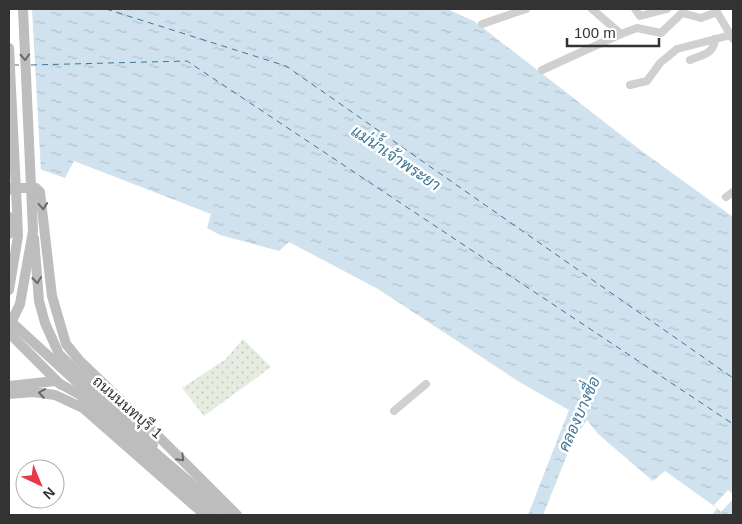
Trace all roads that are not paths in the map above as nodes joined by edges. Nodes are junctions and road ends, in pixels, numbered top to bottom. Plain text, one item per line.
1 (22, 9) edge
2 (526, 9) edge
3 (592, 9) edge
4 (635, 9) edge
5 (667, 9) edge
6 (716, 10) edge
7 (733, 21) edge
8 (482, 24) dead end
9 (724, 24) junction
10 (621, 34) junction
11 (732, 37) edge
12 (715, 39) junction
13 (9, 48) edge
14 (690, 60) dead end
15 (542, 70) dead end
16 (630, 85) dead end
17 (9, 190) edge
18 (733, 192) edge
19 (726, 197) dead end
20 (13, 214) edge
21 (33, 231) junction
22 (9, 234) edge
23 (9, 290) edge
24 (9, 320) edge
25 (9, 328) edge
26 (10, 335) edge
27 (426, 384) dead end
28 (9, 386) edge
29 (9, 394) edge
30 (83, 408) junction
31 (394, 411) dead end
32 (166, 461) junction
33 (205, 515) edge
34 (214, 515) edge
35 (228, 515) edge
36 (236, 515) edge

1 -> 21 main road, bridge
2 - 8 street
3 - 10 street
4 - 5 street
6 - 9 street
6 - 10 street
7 - 9 street
9 - 11 street
10 - 15 street
11 - 12 street
12 - 14 street
12 - 16 street
13 - 20 main road, bridge
17 -> 36 main road
18 - 19 street
20 - 22 main road
20 - 23 main road
21 - 25 main road, bridge
21 -> 32 main road, bridge
24 - 32 main road, ถนนนนทบุรี 1
26 - 30 main road
27 - 31 street
28 - 34 main road, bridge
30 -> 29 main road, ถนนนนทบุรี 1
30 - 33 main road, ถนนนนทบุรี 1
32 - 35 main road, ถนนนนทบุรี 1

